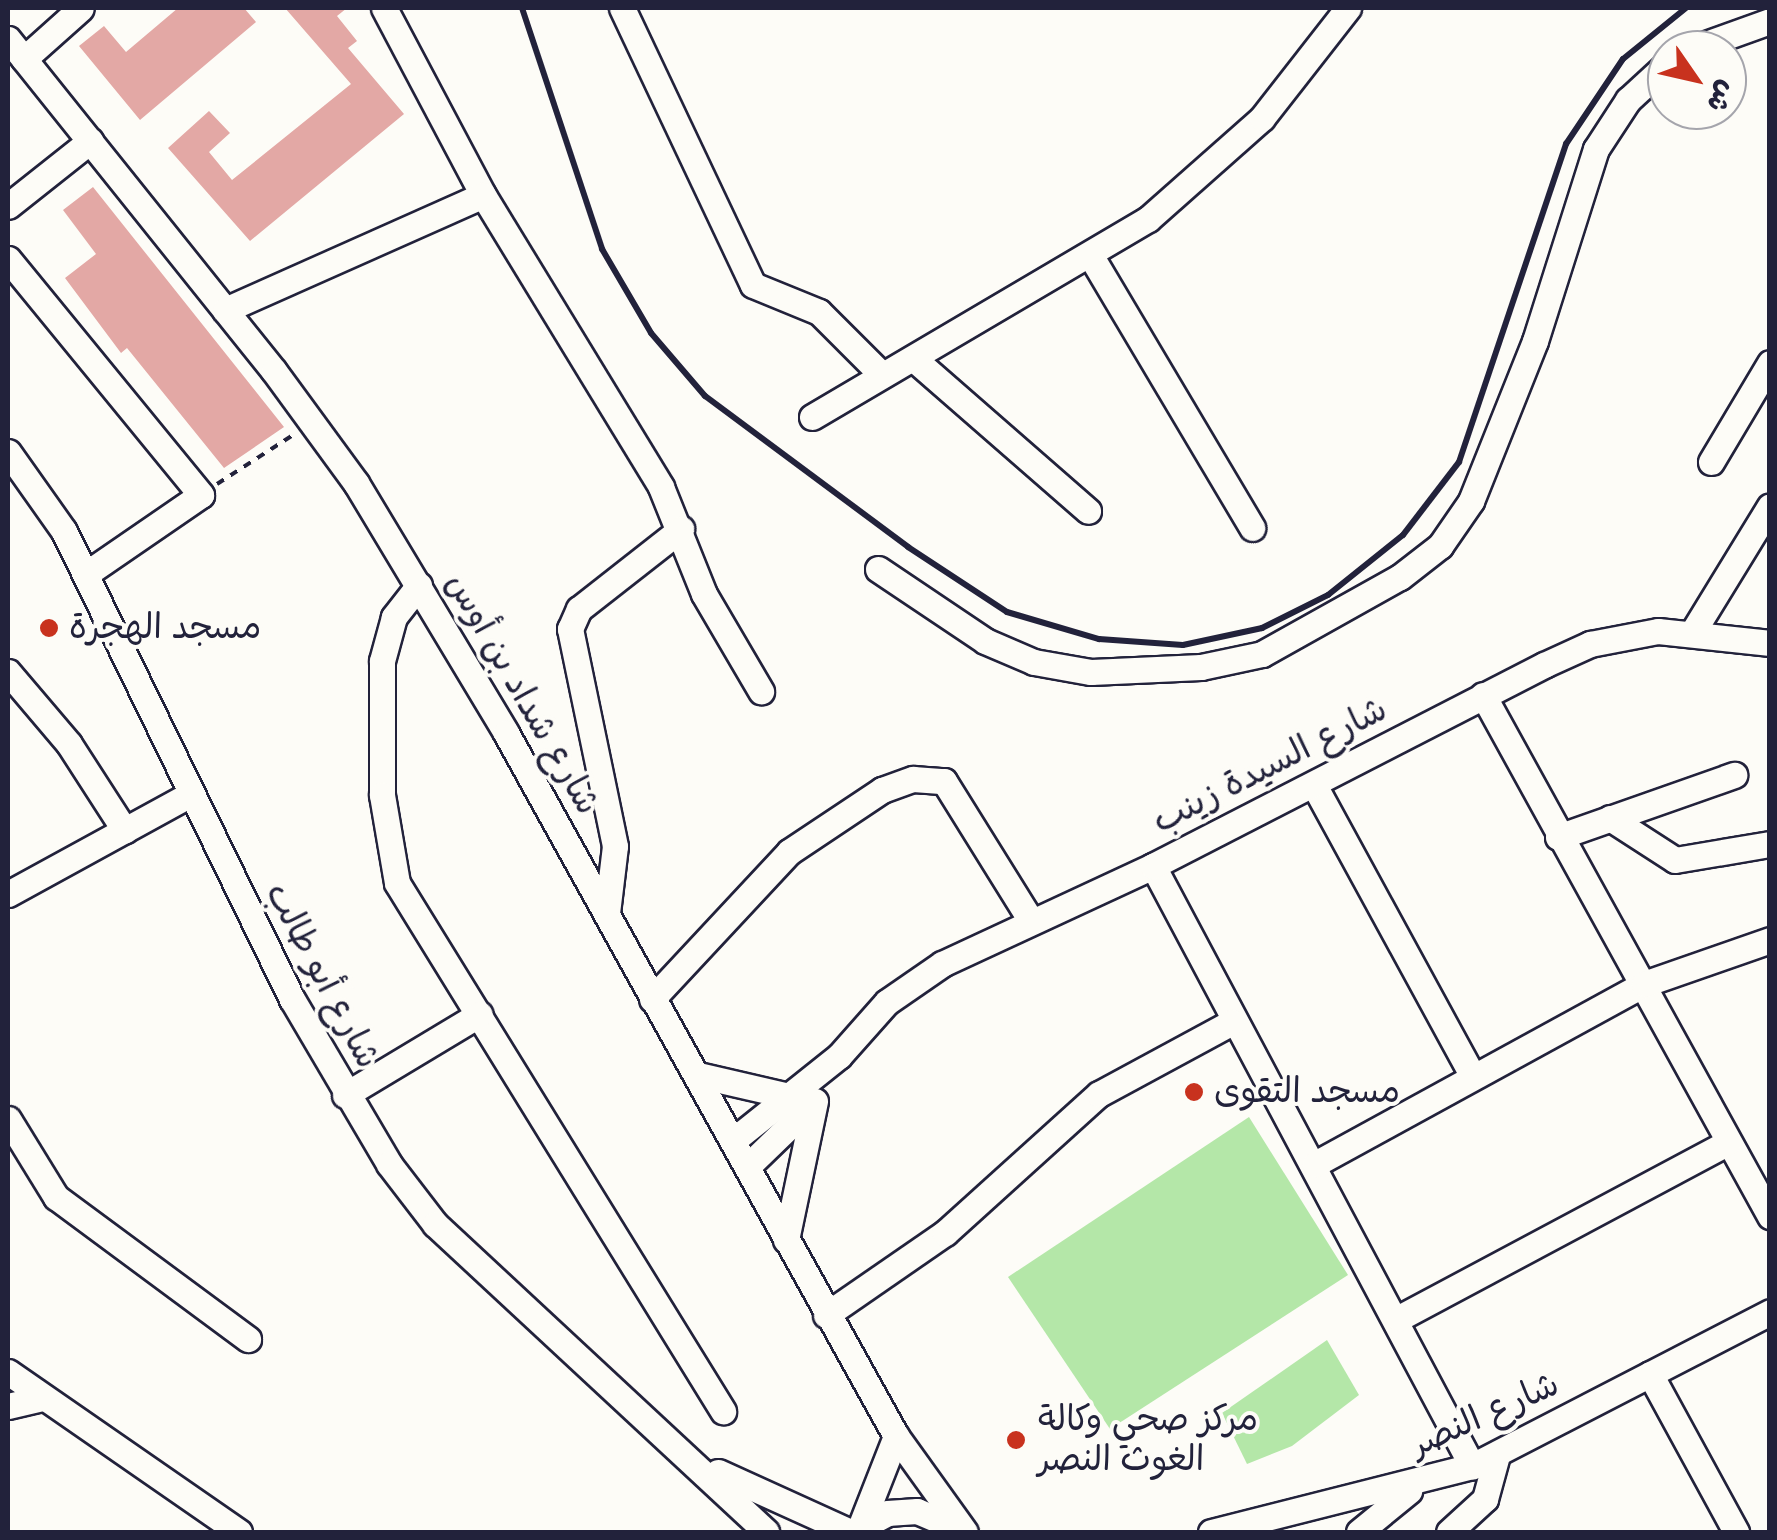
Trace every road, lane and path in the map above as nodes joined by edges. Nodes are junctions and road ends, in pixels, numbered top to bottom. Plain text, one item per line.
1 (82, 8) edge
2 (384, 8) edge
3 (622, 8) edge
4 (1348, 8) edge
5 (1770, 21) edge
6 (1745, 30) edge
7 (16, 49) edge
8 (1647, 82) edge
9 (90, 141) junction
10 (483, 195) junction
11 (8, 206) edge
12 (1092, 258) junction
13 (8, 259) edge
14 (225, 310) junction
15 (914, 359) junction
16 (1770, 364) edge
17 (882, 376) junction
18 (812, 417) dead end
19 (313, 422) junction
20 (8, 452) edge
21 (1711, 462) dead end
22 (201, 495) junction
23 (1770, 506) edge
24 (1088, 511) dead end
25 (1252, 528) dead end
26 (680, 529) junction
27 (878, 570) dead end
28 (86, 574) junction
29 (419, 585) junction
30 (1694, 630) junction
31 (1770, 643) edge
32 (8, 672) edge
33 (761, 691) dead end
34 (1484, 694) junction
35 (1734, 775) dead end
36 (1314, 785) junction
37 (190, 794) junction
38 (1610, 818) junction
39 (125, 831) junction
40 (1558, 836) junction
41 (1770, 844) edge
42 (1153, 866) junction
43 (8, 894) edge
44 (607, 913) junction
45 (1031, 921) junction
46 (1770, 940) edge
47 (1644, 984) junction
48 (652, 999) junction
49 (480, 1014) junction
50 (1232, 1022) junction
51 (838, 1056) junction
52 (698, 1075) junction
53 (1472, 1075) junction
54 (345, 1095) junction
55 (789, 1096) junction
56 (815, 1101) junction
57 (8, 1119) edge
58 (735, 1138) junction
59 (1728, 1142) junction
60 (750, 1164) junction
61 (1315, 1164) junction
62 (1770, 1216) edge
63 (786, 1240) junction
64 (1770, 1312) edge
65 (826, 1315) junction
66 (1399, 1318) junction
67 (248, 1338) dead end
68 (8, 1372) edge
69 (1650, 1374) junction
70 (42, 1398) junction
71 (8, 1406) edge
72 (723, 1411) dead end
73 (896, 1436) junction
74 (684, 1452) junction
75 (1496, 1455) junction
76 (1472, 1466) junction
77 (1420, 1483) junction
78 (854, 1530) edge
79 (239, 1532) edge
80 (766, 1532) edge
81 (964, 1532) edge
82 (1211, 1532) edge
83 (1359, 1532) edge
84 (1449, 1532) edge
85 (1736, 1532) edge

1 - 7 street
2 - 10 street
3 - 17 street
4 - 12 street
5 - 6 street
7 - 9 street, شارع شداد بن أوس
8 - 27 street
9 - 11 street
9 - 14 street, شارع شداد بن أوس
10 - 14 street
10 - 26 street
12 - 15 street
12 - 25 street
13 - 22 street
14 - 19 street, شارع شداد بن أوس
15 - 17 street
15 - 24 street
16 - 21 street
17 - 18 street
19 - 22 path
19 - 29 street, شارع شداد بن أوس
20 - 28 street, شارع أبو طالب
22 - 28 street
23 - 30 street
26 - 33 street
26 - 44 street
28 - 37 street, شارع أبو طالب
29 - 44 street, شارع شداد بن أوس
29 - 49 street
30 - 31 street, شارع السيدة زينب
30 - 34 street, شارع السيدة زينب
32 - 39 street
34 - 36 street, شارع السيدة زينب
34 - 40 street
35 - 38 street
36 - 42 street, شارع السيدة زينب
36 - 53 street
37 - 39 street
37 - 54 street, شارع أبو طالب
38 - 40 street
38 - 41 street
39 - 43 street
40 - 47 street
42 - 45 street, شارع السيدة زينب
42 - 50 street
44 - 48 street, شارع شداد بن أوس
45 - 48 street
45 - 51 street, شارع السيدة زينب
46 - 47 street
47 - 53 street
47 - 59 street
48 - 52 street, شارع شداد بن أوس
49 - 54 street
49 - 72 street
50 - 61 street
50 - 65 street
51 - 55 street, شارع السيدة زينب
51 - 56 street, شارع السيدة زينب
52 - 55 street
52 - 58 street, شارع شداد بن أوس
53 - 61 street
54 - 74 street, شارع أبو طالب
55 - 58 street, شارع السيدة زينب
56 - 60 street, شارع السيدة زينب
56 - 63 street
57 - 67 street
58 - 60 street, شارع شداد بن أوس
59 - 62 street
59 - 66 street
60 - 63 street, شارع شداد بن أوس
61 - 66 street
63 - 65 street, شارع شداد بن أوس
64 - 69 street, شارع النصر
65 - 73 street, شارع شداد بن أوس
66 - 76 street
68 - 70 street
69 - 75 street, شارع النصر
69 - 85 street
70 - 71 street
70 - 79 street
73 - 78 street
73 - 81 street, شارع شداد بن أوس
74 - 78 street, شارع أبو طالب
74 - 80 street, شارع أبو طالب
75 - 76 street, شارع النصر
75 - 84 street
76 - 77 street, شارع النصر
77 - 82 street, شارع النصر
77 - 83 street
78 - 81 street

